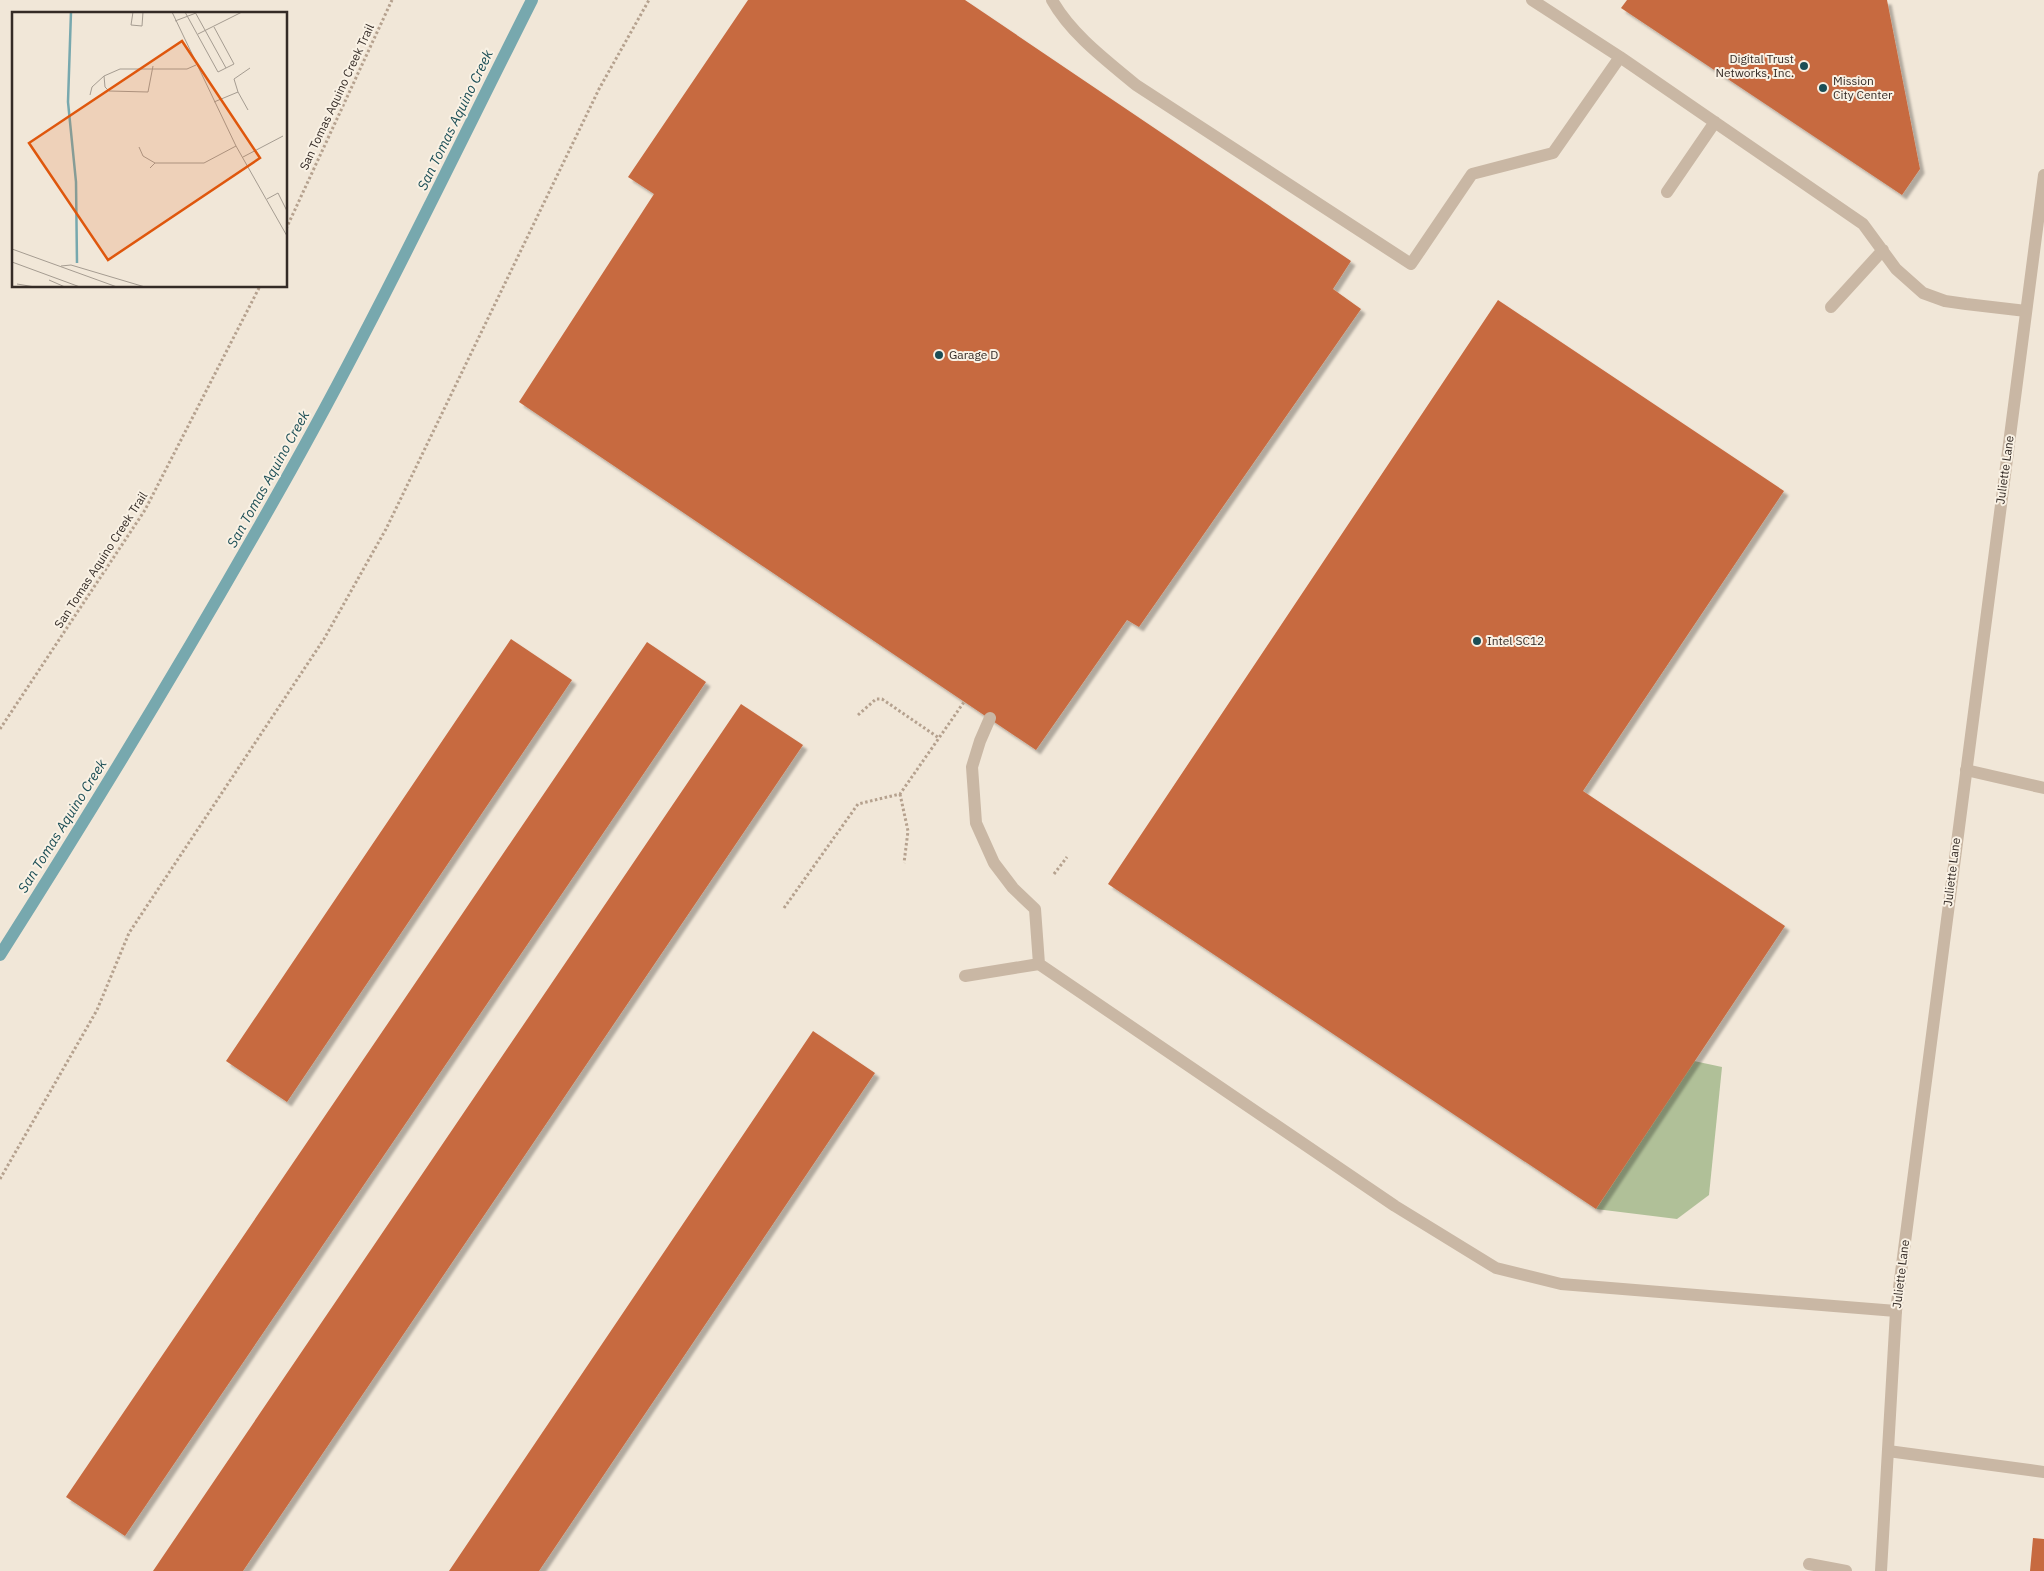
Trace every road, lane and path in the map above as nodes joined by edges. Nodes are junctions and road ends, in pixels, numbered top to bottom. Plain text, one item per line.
1 (392, 0) edge
2 (649, 0) edge
3 (1052, 0) edge
4 (1532, 0) edge
5 (1620, 57) junction
6 (1715, 122) junction
7 (2044, 175) edge
8 (1667, 192) dead end
9 (288, 225) edge
10 (1883, 250) junction
11 (259, 288) edge
12 (1831, 307) dead end
13 (2026, 311) junction
14 (964, 702) dead end
15 (858, 714) dead end
16 (990, 718) dead end
17 (0, 729) edge
18 (939, 738) junction
19 (1966, 770) junction
20 (2044, 788) edge
21 (900, 794) junction
22 (1067, 857) dead end
23 (904, 863) dead end
24 (1054, 874) dead end
25 (784, 908) dead end
26 (1039, 964) junction
27 (965, 976) dead end
28 (0, 1180) edge
29 (1896, 1311) junction
30 (1888, 1451) junction
31 (2044, 1472) edge
32 (1809, 1564) dead end
33 (1846, 1571) edge
34 (1880, 1571) edge

1 - 9 path, San Tomas Aquino Creek Trail
2 - 28 path
3 - 5 street
4 - 5 street
5 - 6 street
6 - 8 street
6 - 10 street
7 - 13 street, Juliette Lane
10 - 12 street
10 - 13 street
11 - 17 path, San Tomas Aquino Creek Trail
13 - 19 street, Juliette Lane
14 - 18 path
15 - 18 path
16 - 26 street
18 - 21 path
19 - 20 street
19 - 29 street, Juliette Lane
21 - 23 path
21 - 25 path
22 - 24 path
26 - 27 street
26 - 29 street
29 - 30 street, Juliette Lane
30 - 31 street
30 - 34 street, Juliette Lane
32 - 33 street

